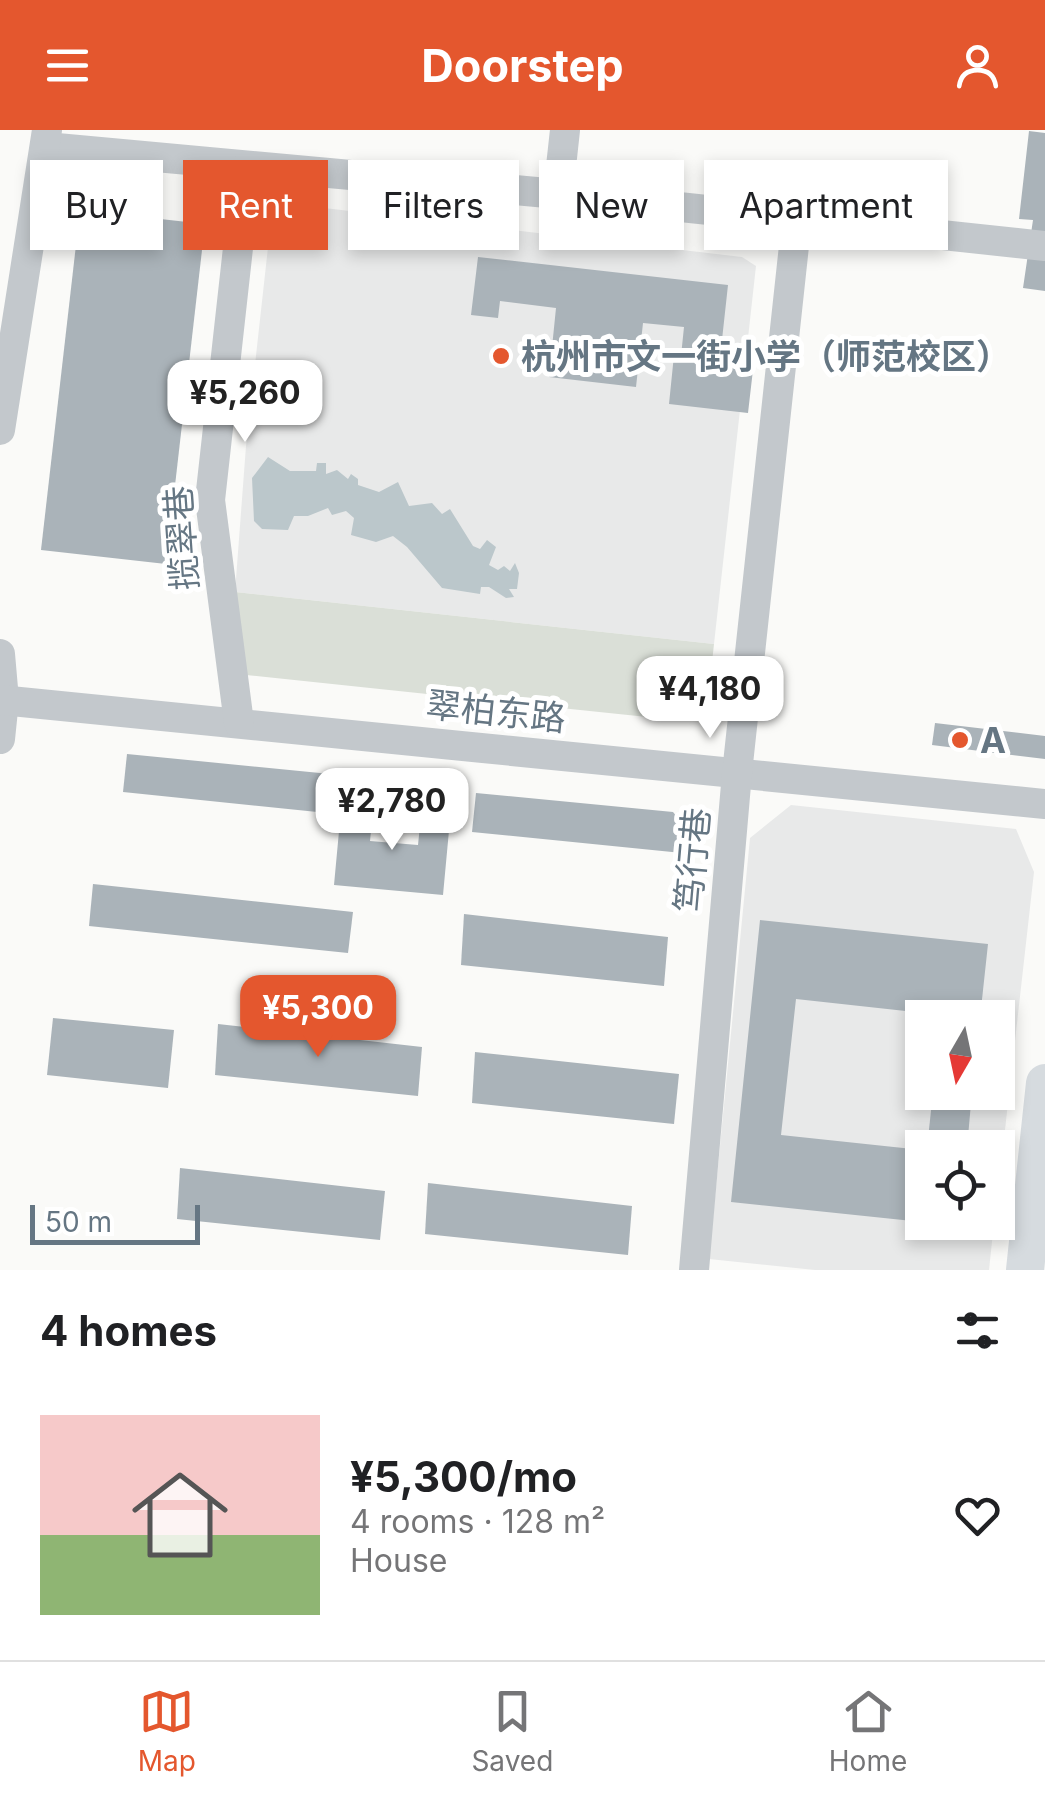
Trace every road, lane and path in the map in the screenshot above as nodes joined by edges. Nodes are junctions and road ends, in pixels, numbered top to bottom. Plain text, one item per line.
1 (565, 130) edge
2 (46, 139) edge
3 (197, 160) edge
4 (562, 160) edge
5 (328, 174) edge
6 (539, 192) edge
7 (948, 235) edge
8 (1045, 246) edge
9 (238, 250) edge
10 (793, 250) edge
11 (9, 308) edge
12 (0, 430) edge
13 (0, 654) edge
14 (2, 700) edge
15 (239, 724) junction
16 (0, 738) edge
17 (736, 773) junction
18 (1045, 804) edge
19 (1045, 1083) edge
20 (694, 1270) edge
21 (1025, 1270) edge

1 - 4 street
2 - 3 street
2 - 11 street
5 - 6 street
7 - 8 street
9 - 15 street, 揽翠巷
10 - 17 street, 笃行巷
11 - 12 street
13 - 14 street
14 - 15 street, 翠柏东路
14 - 16 street
15 - 17 street, 翠柏东路
17 - 18 street, 翠柏东路
17 - 20 street, 笃行巷
19 - 21 main road

